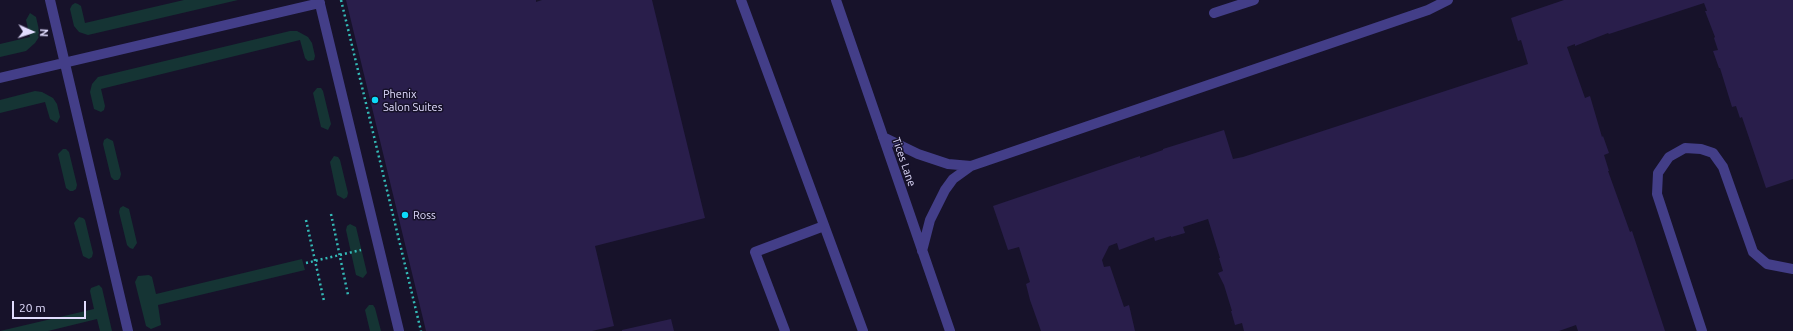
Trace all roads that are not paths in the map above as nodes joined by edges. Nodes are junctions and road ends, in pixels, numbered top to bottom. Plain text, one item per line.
1 (50, 0) edge
2 (741, 0) edge
3 (836, 0) edge
4 (1254, 0) edge
5 (1448, 0) edge
6 (319, 2) edge
7 (1214, 13) dead end
8 (65, 64) junction
9 (0, 78) edge
10 (883, 138) junction
11 (971, 166) junction
12 (824, 226) junction
13 (922, 251) junction
14 (1793, 269) edge
15 (128, 331) edge
16 (399, 331) edge
17 (785, 331) edge
18 (863, 331) edge
19 (950, 331) edge
20 (1702, 331) edge

1 - 8 street
2 - 12 street
3 - 10 street, Tices Lane
4 - 7 street
5 - 11 street
6 - 8 street
6 - 16 street
8 - 9 street
8 - 15 street
10 - 11 street
10 - 13 street, Tices Lane
11 - 13 street
12 - 17 street
12 - 18 street
13 - 19 street, Tices Lane
14 - 20 street

